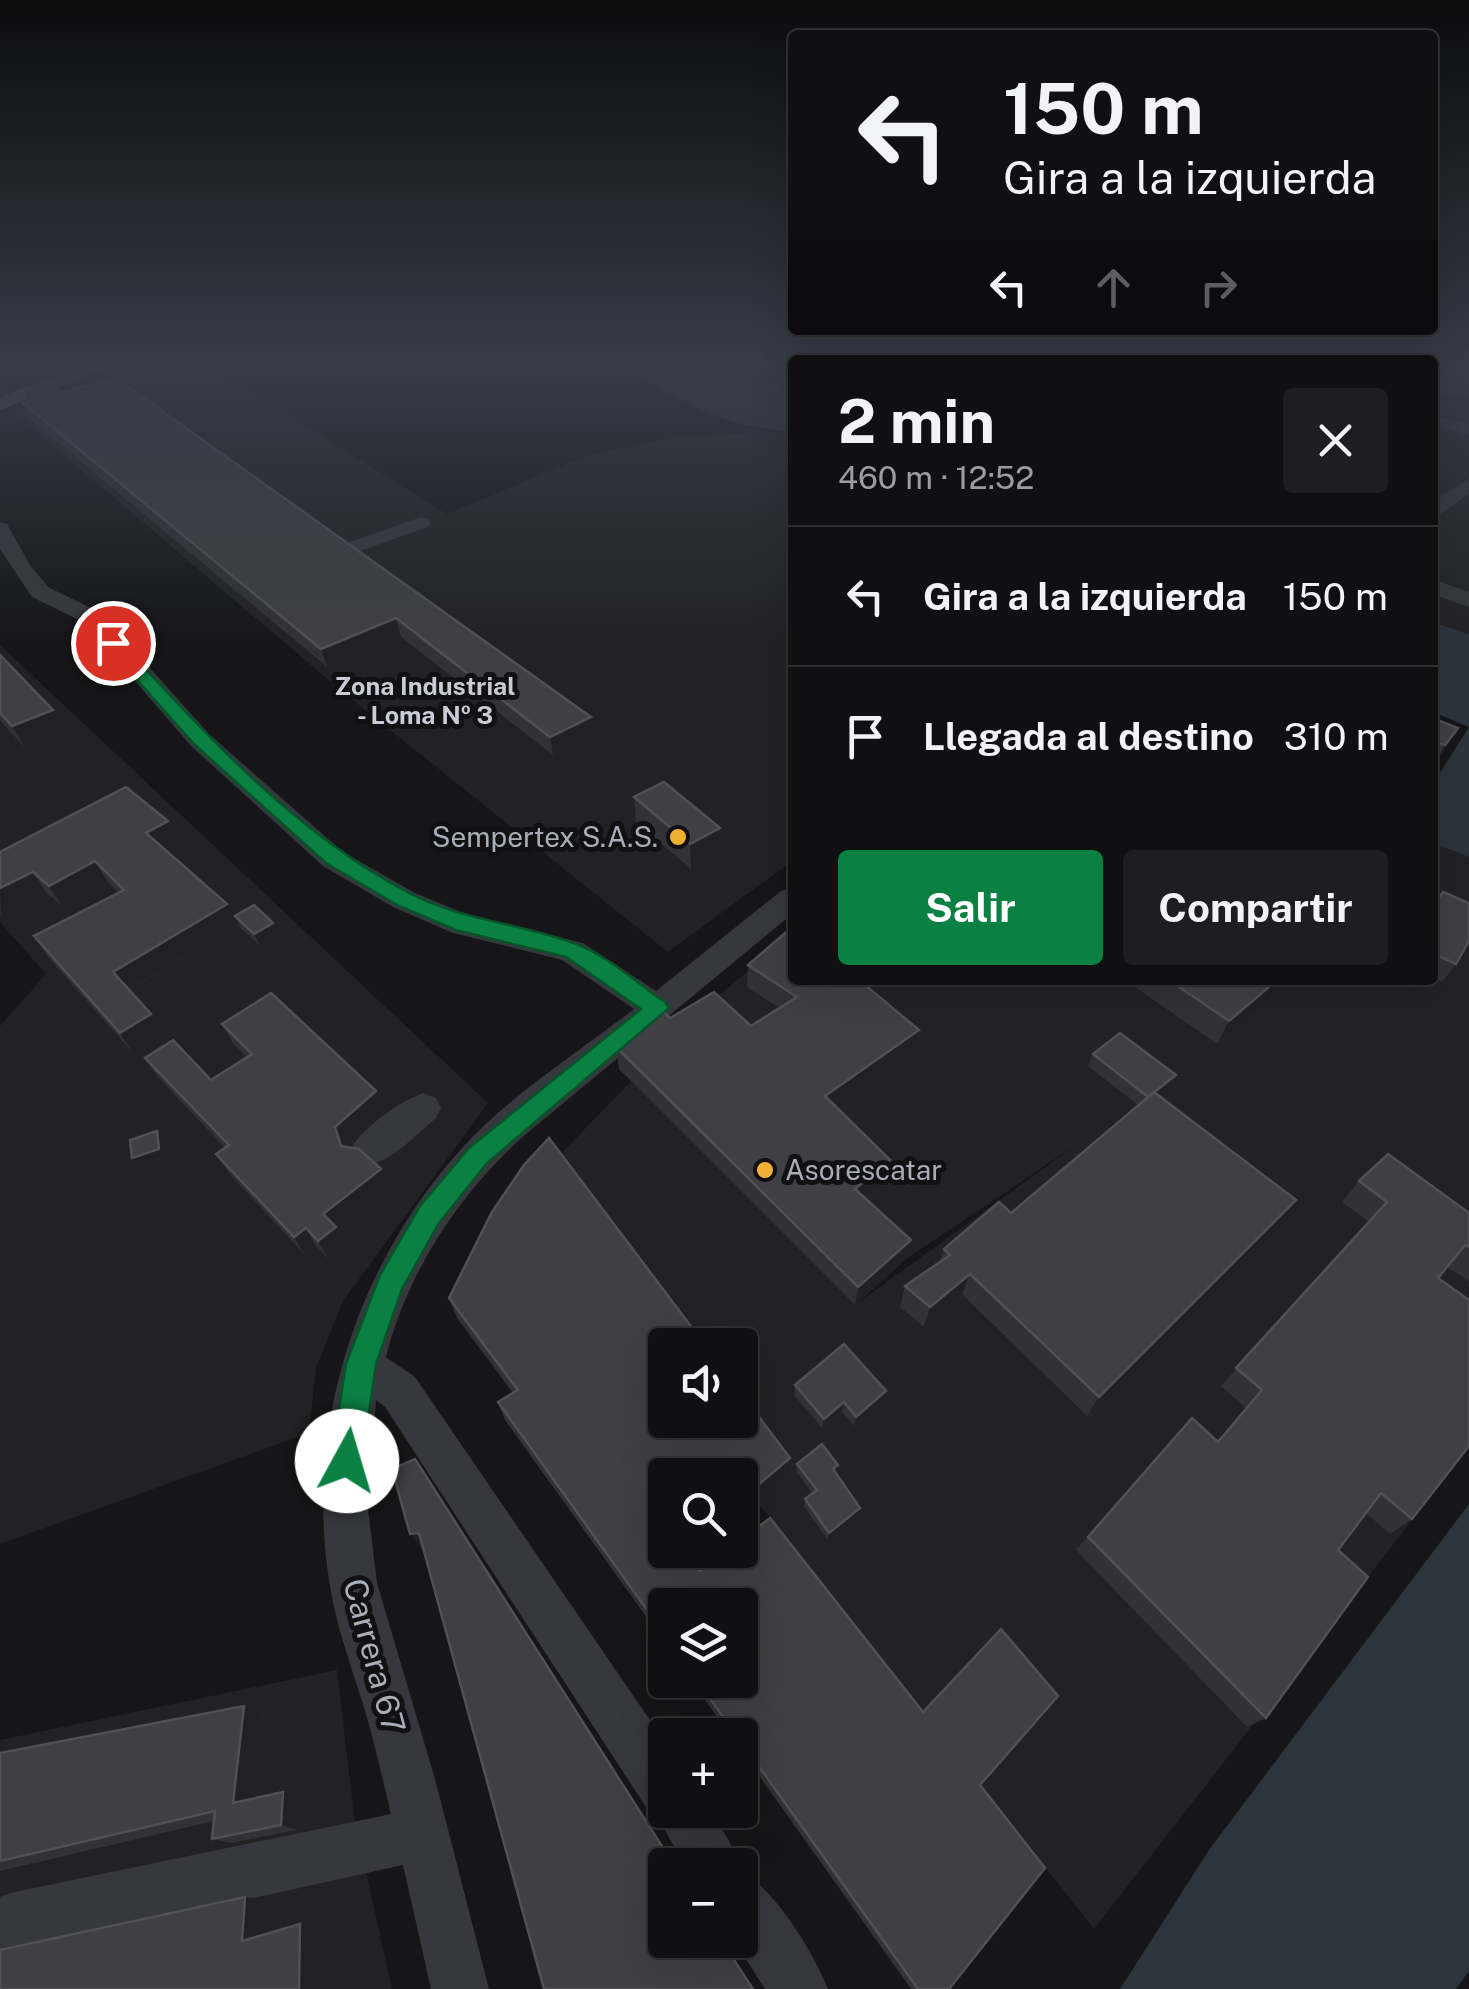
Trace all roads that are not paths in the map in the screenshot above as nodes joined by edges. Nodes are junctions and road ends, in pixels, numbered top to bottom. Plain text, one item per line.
1 (1469, 484) edge
2 (402, 510) dead end
3 (1440, 511) edge
4 (421, 523) dead end
5 (0, 528) edge
6 (1438, 588) edge
7 (1469, 600) edge
8 (788, 901) edge
9 (657, 1008) junction
10 (422, 1108) dead end
11 (367, 1152) edge
12 (361, 1364) junction
13 (648, 1763) edge
14 (421, 1833) junction
15 (0, 1926) edge
16 (758, 1927) edge
17 (460, 1989) edge
18 (799, 1989) edge

1 - 3 street
2 - 4 street
5 - 9 street
6 - 7 street
8 - 9 street, Carrera 67
9 - 12 street, Carrera 67
10 - 11 street
12 - 13 street
12 - 14 street, Carrera 67
14 - 15 street
14 - 17 street, Carrera 67
16 - 18 street

